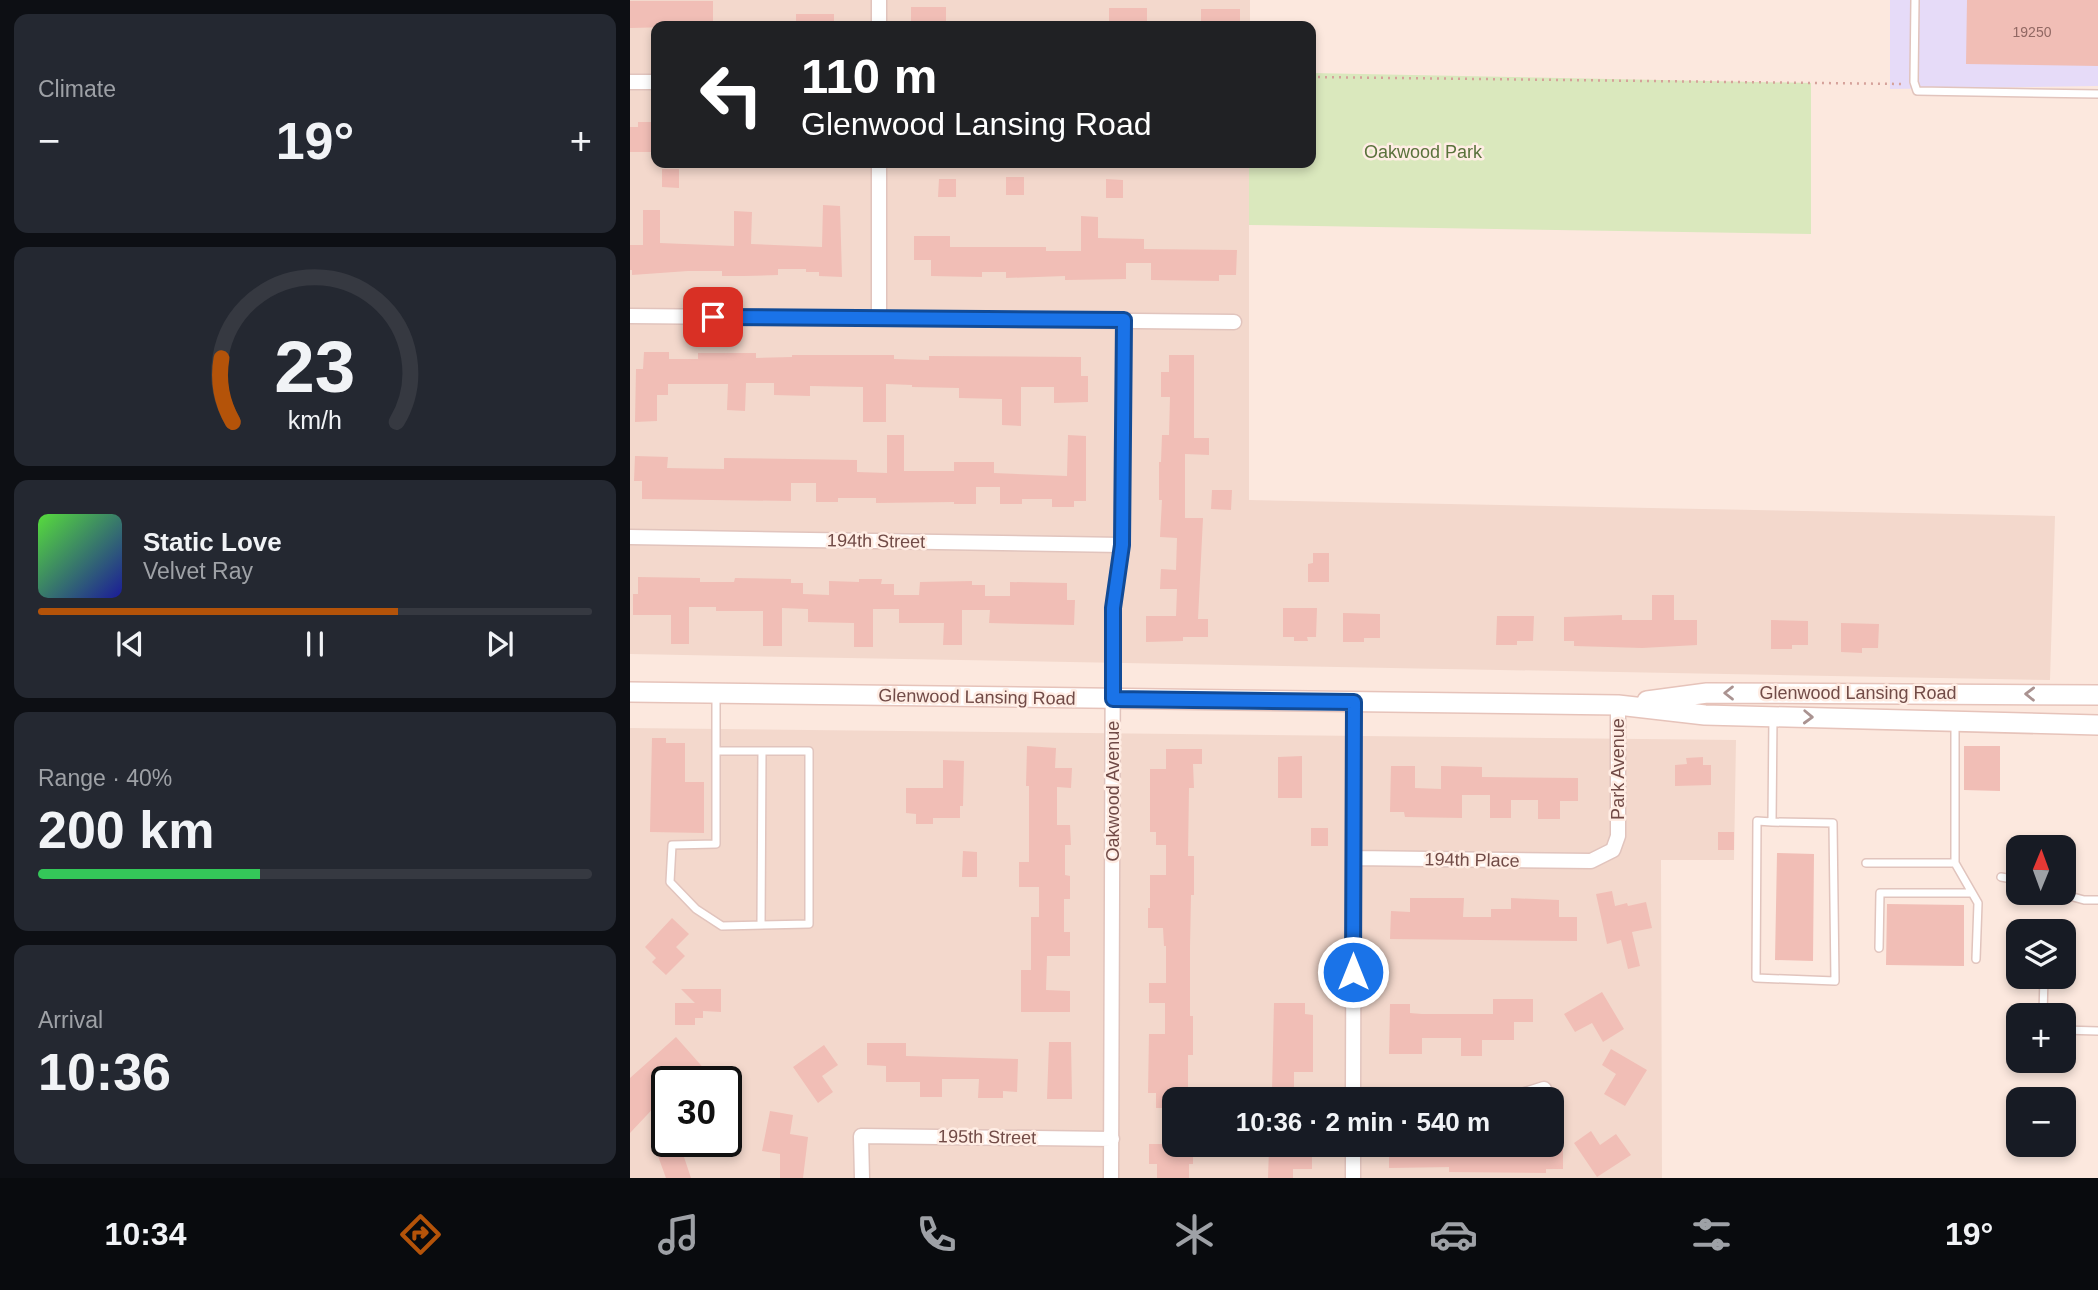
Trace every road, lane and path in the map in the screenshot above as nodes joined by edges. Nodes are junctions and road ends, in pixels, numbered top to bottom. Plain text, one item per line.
1 (879, 0) edge
2 (1915, 0) edge
3 (879, 21) edge
4 (1316, 77) edge
5 (630, 82) edge
6 (651, 82) edge
7 (1906, 84) dead end
8 (2098, 94) edge
9 (879, 168) edge
10 (630, 316) edge
11 (879, 318) junction
12 (1124, 320) junction
13 (1234, 322) dead end
14 (630, 537) edge
15 (1122, 545) junction
16 (630, 692) edge
17 (716, 693) junction
18 (2098, 695) edge
19 (1113, 699) junction
20 (1354, 702) junction
21 (1618, 705) junction
22 (1773, 716) junction
23 (1955, 723) junction
24 (2098, 725) edge
25 (716, 751) junction
26 (762, 751) junction
27 (1772, 822) junction
28 (1354, 858) junction
29 (1591, 861) joint
30 (1866, 863) dead end
31 (1955, 863) junction
32 (2001, 877) dead end
33 (2006, 878) edge
34 (1972, 893) junction
35 (2076, 898) edge
36 (2098, 900) edge
37 (761, 925) junction
38 (1879, 948) dead end
39 (1976, 958) dead end
40 (2076, 1030) edge
41 (2098, 1031) edge
42 (1353, 1087) edge
43 (1112, 1139) junction
44 (1353, 1157) edge
45 (862, 1178) edge
46 (1111, 1178) edge
47 (1353, 1178) edge

1 - 3 street
2 - 8 lane
4 - 7 path
5 - 6 street
9 - 11 street
10 - 11 street
11 - 12 street
12 - 13 street
12 - 15 street, Oakwood Avenue
14 - 15 street, 194th Street
15 - 19 street, Oakwood Avenue
16 - 17 main road, Glenwood Lansing Road
17 - 19 main road, Glenwood Lansing Road
17 - 25 lane
18 -> 21 main road, Glenwood Lansing Road
19 - 20 main road, Glenwood Lansing Road
19 - 43 street, Oakwood Avenue
20 - 21 main road, Glenwood Lansing Road
20 - 28 street
21 - 22 main road, Glenwood Lansing Road
21 - 29 street, Park Avenue
22 -> 23 main road, Glenwood Lansing Road
22 - 27 lane
23 - 24 main road, Glenwood Lansing Road
23 - 31 lane
25 - 26 lane
25 - 37 lane
26 - 37 lane
26 - 37 lane
27 - 27 lane
28 - 29 street, 194th Place
28 - 42 street
30 - 31 lane
31 - 34 lane
32 - 33 lane
34 - 38 lane
34 - 39 lane
35 - 36 lane
40 - 41 lane
43 - 45 street, 195th Street
43 - 46 street, Oakwood Avenue
44 - 47 street

